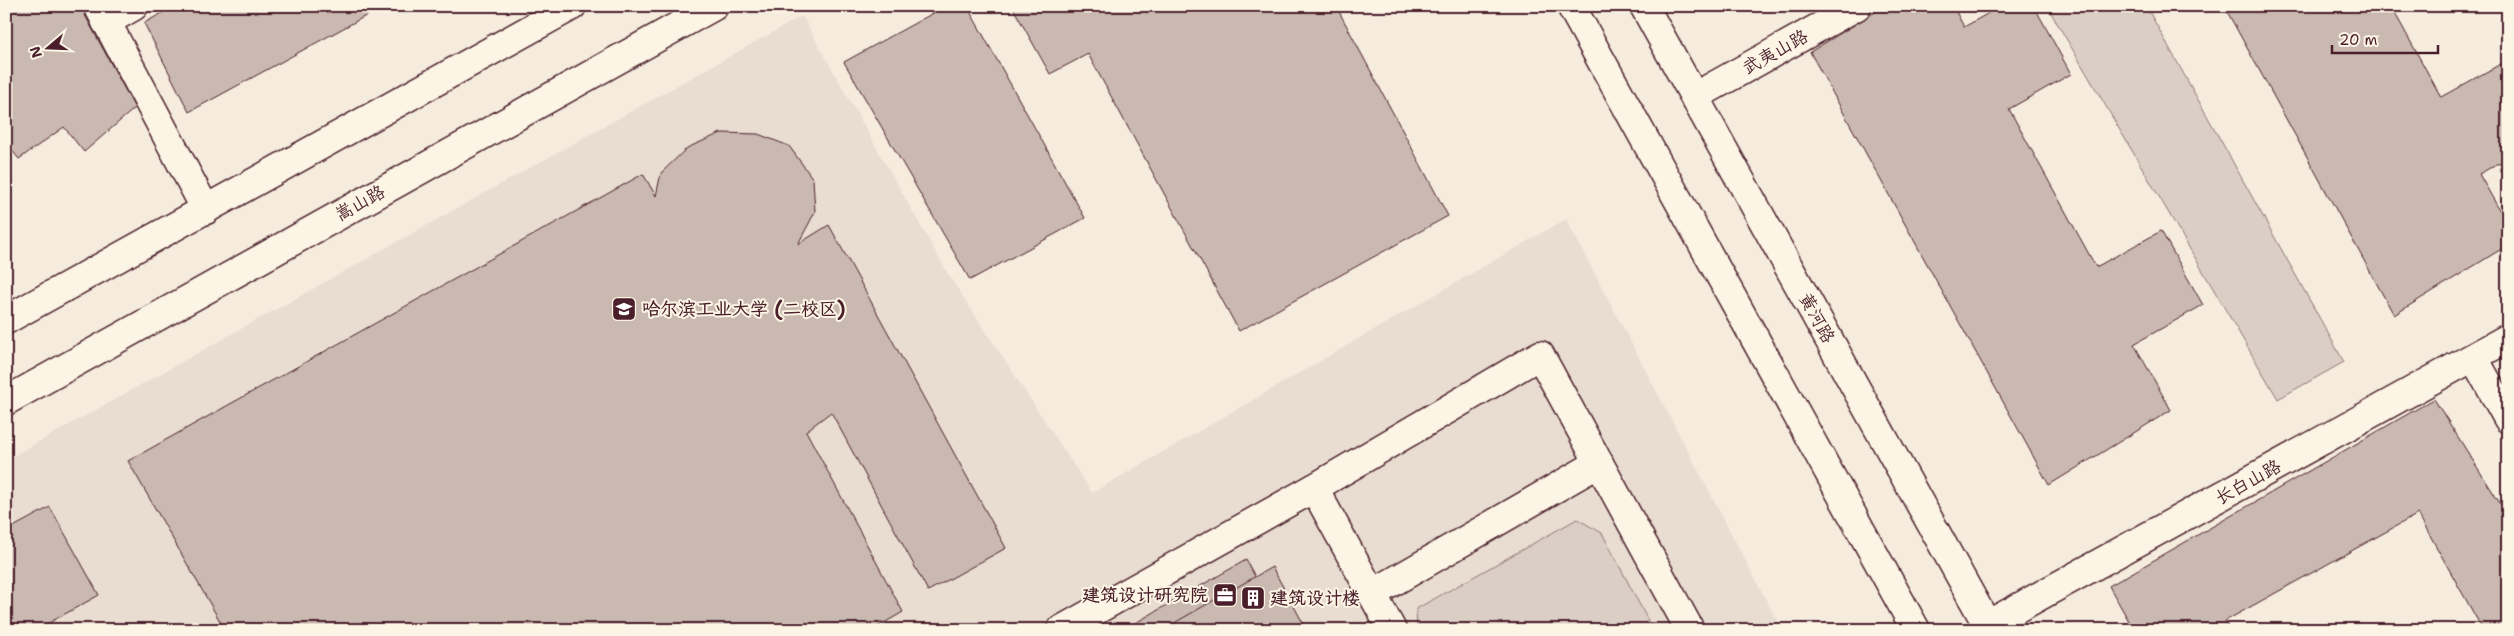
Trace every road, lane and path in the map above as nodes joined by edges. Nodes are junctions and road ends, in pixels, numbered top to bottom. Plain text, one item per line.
1 (134, 6) edge
2 (572, 6) edge
3 (714, 6) edge
4 (1571, 6) edge
5 (1644, 6) edge
6 (1857, 6) edge
7 (102, 14) edge
8 (1694, 97) junction
9 (206, 210) junction
10 (6, 320) edge
11 (2508, 338) edge
12 (2474, 358) junction
13 (6, 401) edge
14 (2508, 419) edge
15 (1599, 464) junction
16 (1314, 488) junction
17 (1372, 594) junction
18 (1989, 627) edge
19 (1061, 630) edge
20 (1392, 630) edge
21 (1690, 630) edge
22 (1916, 630) edge

1 - 7 main road
2 - 9 main road
3 - 13 main road, 嵩山路
4 - 22 main road
5 - 8 main road, 黄河路
6 - 8 main road, 武夷山路
7 - 9 main road
8 - 18 main road, 黄河路
9 - 10 main road
11 - 12 main road, 长白山路
12 - 14 main road
12 - 18 main road, 长白山路
15 - 16 main road
15 - 17 main road
15 - 21 main road
16 - 17 main road
16 - 19 main road
17 - 20 main road

